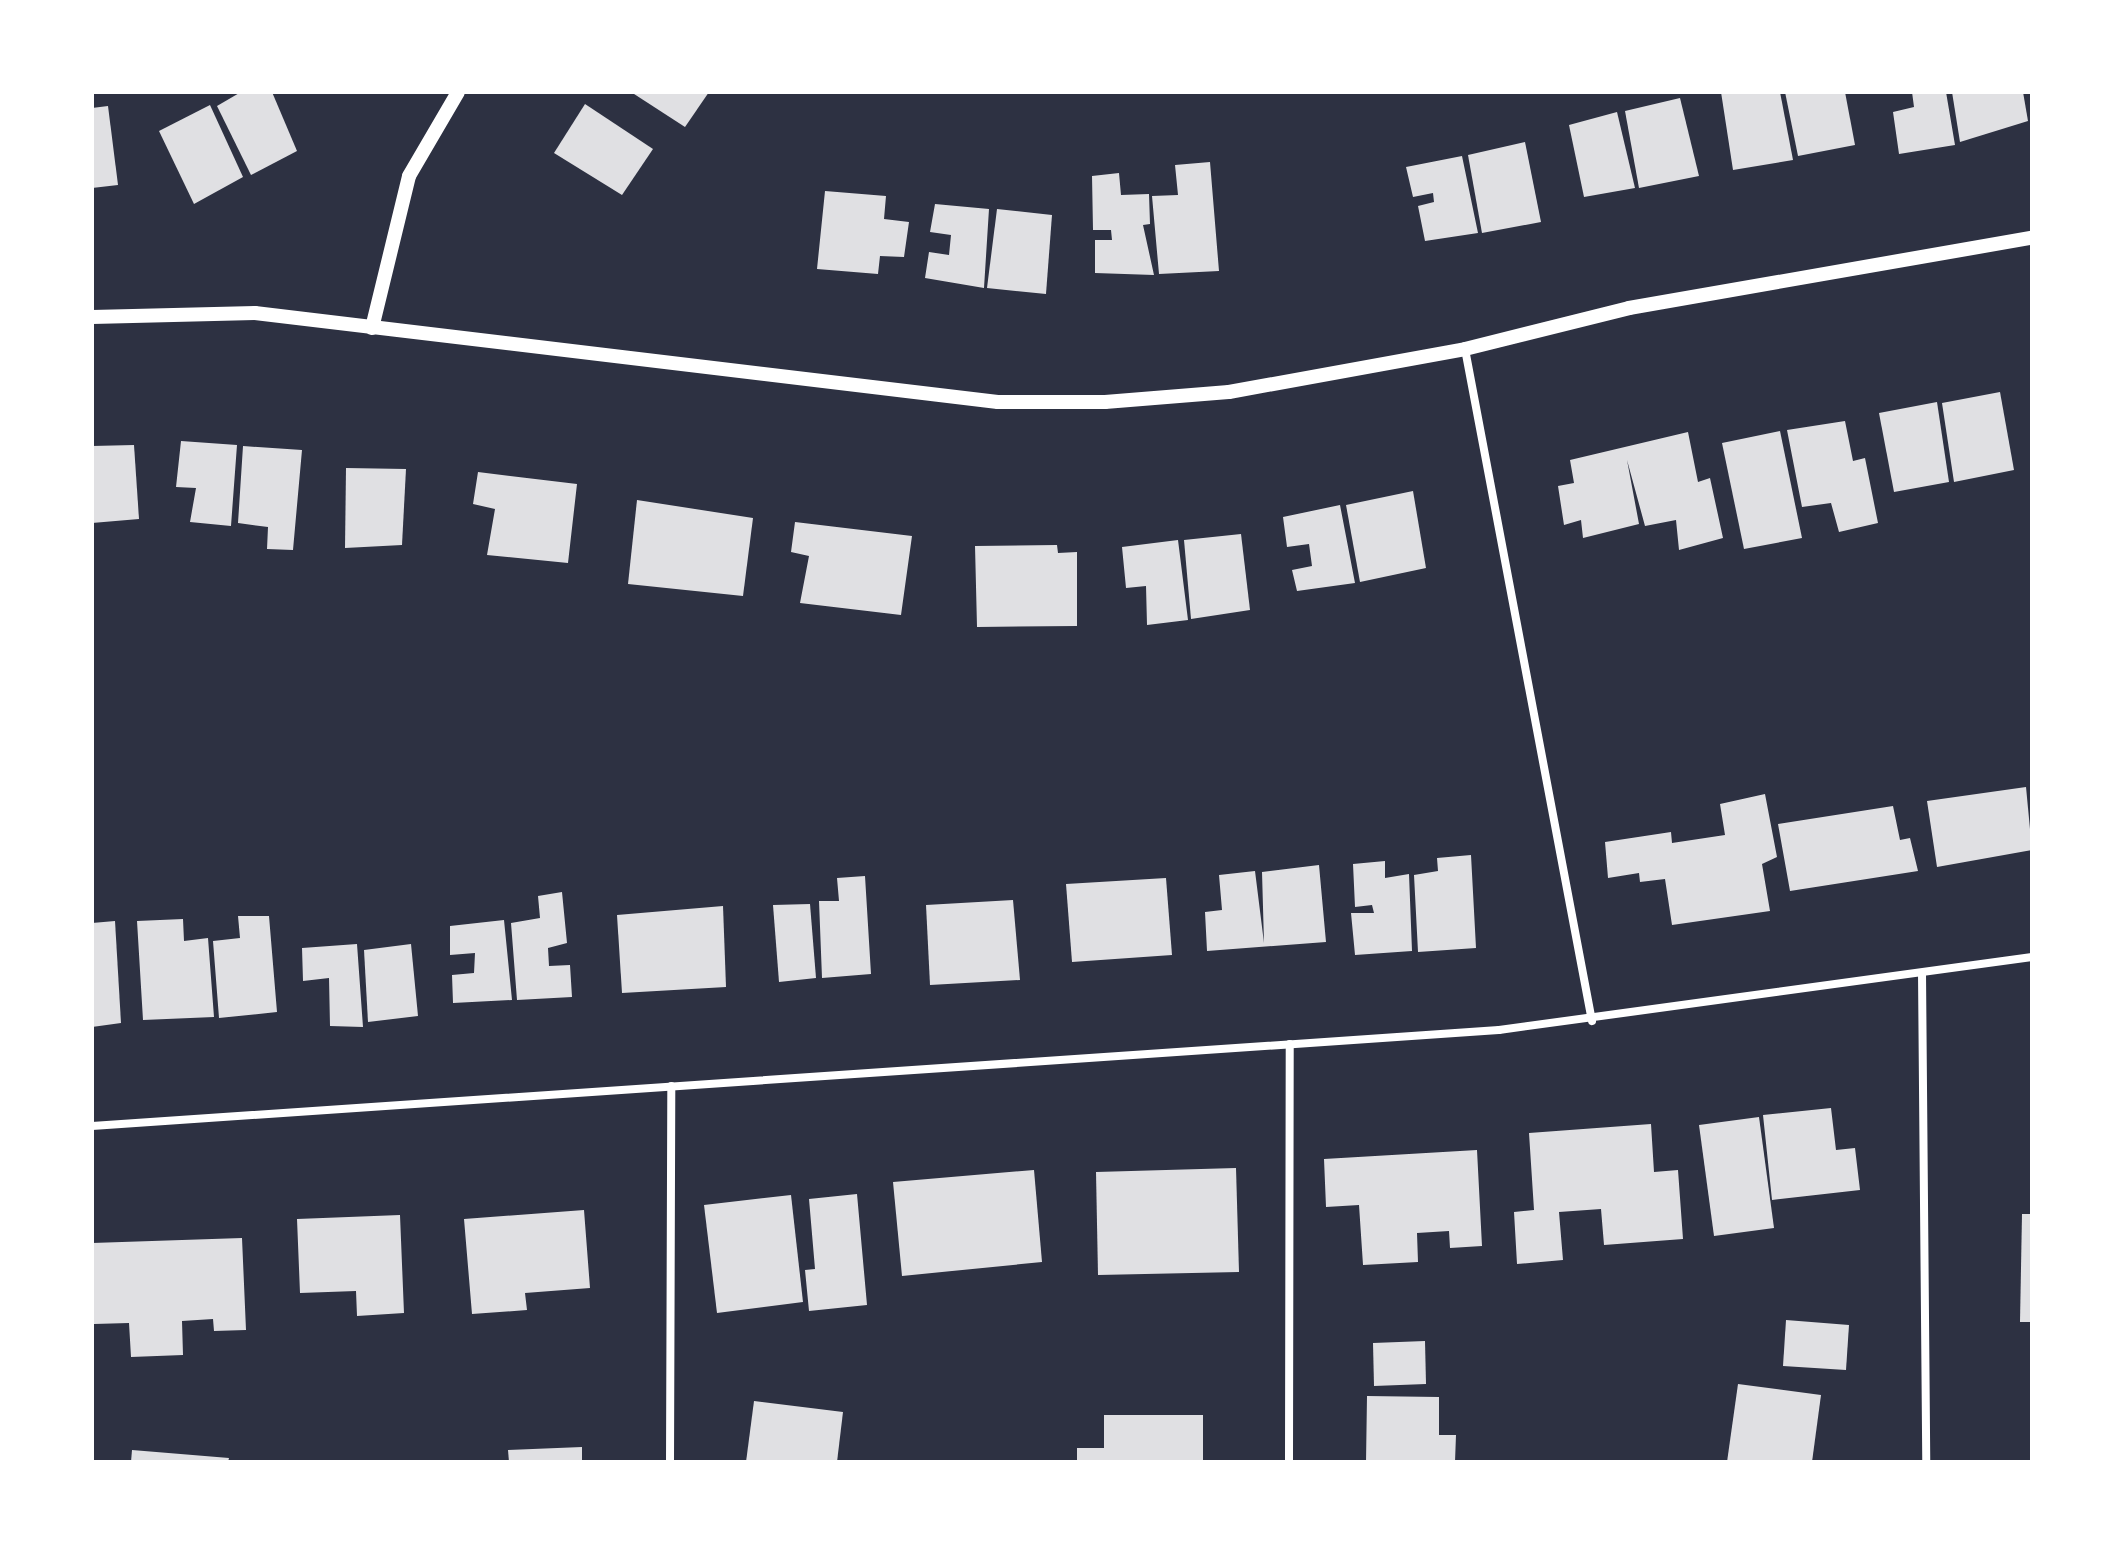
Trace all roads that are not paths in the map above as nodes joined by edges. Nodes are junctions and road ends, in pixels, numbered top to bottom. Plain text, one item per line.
1 (458, 92) edge
2 (2032, 238) edge
3 (92, 317) edge
4 (372, 328) junction
5 (1465, 349) junction
6 (2032, 957) edge
7 (1922, 973) junction
8 (1592, 1021) junction
9 (1290, 1044) junction
10 (671, 1086) junction
11 (92, 1126) edge
12 (670, 1462) edge
13 (1289, 1462) edge
14 (1926, 1462) edge

1 - 4 street
2 - 5 street
3 - 4 street
4 - 5 street
5 - 8 street
6 - 7 street
7 - 8 street
7 - 14 street
8 - 9 street
9 - 10 street
9 - 13 street
10 - 11 street
10 - 12 street

